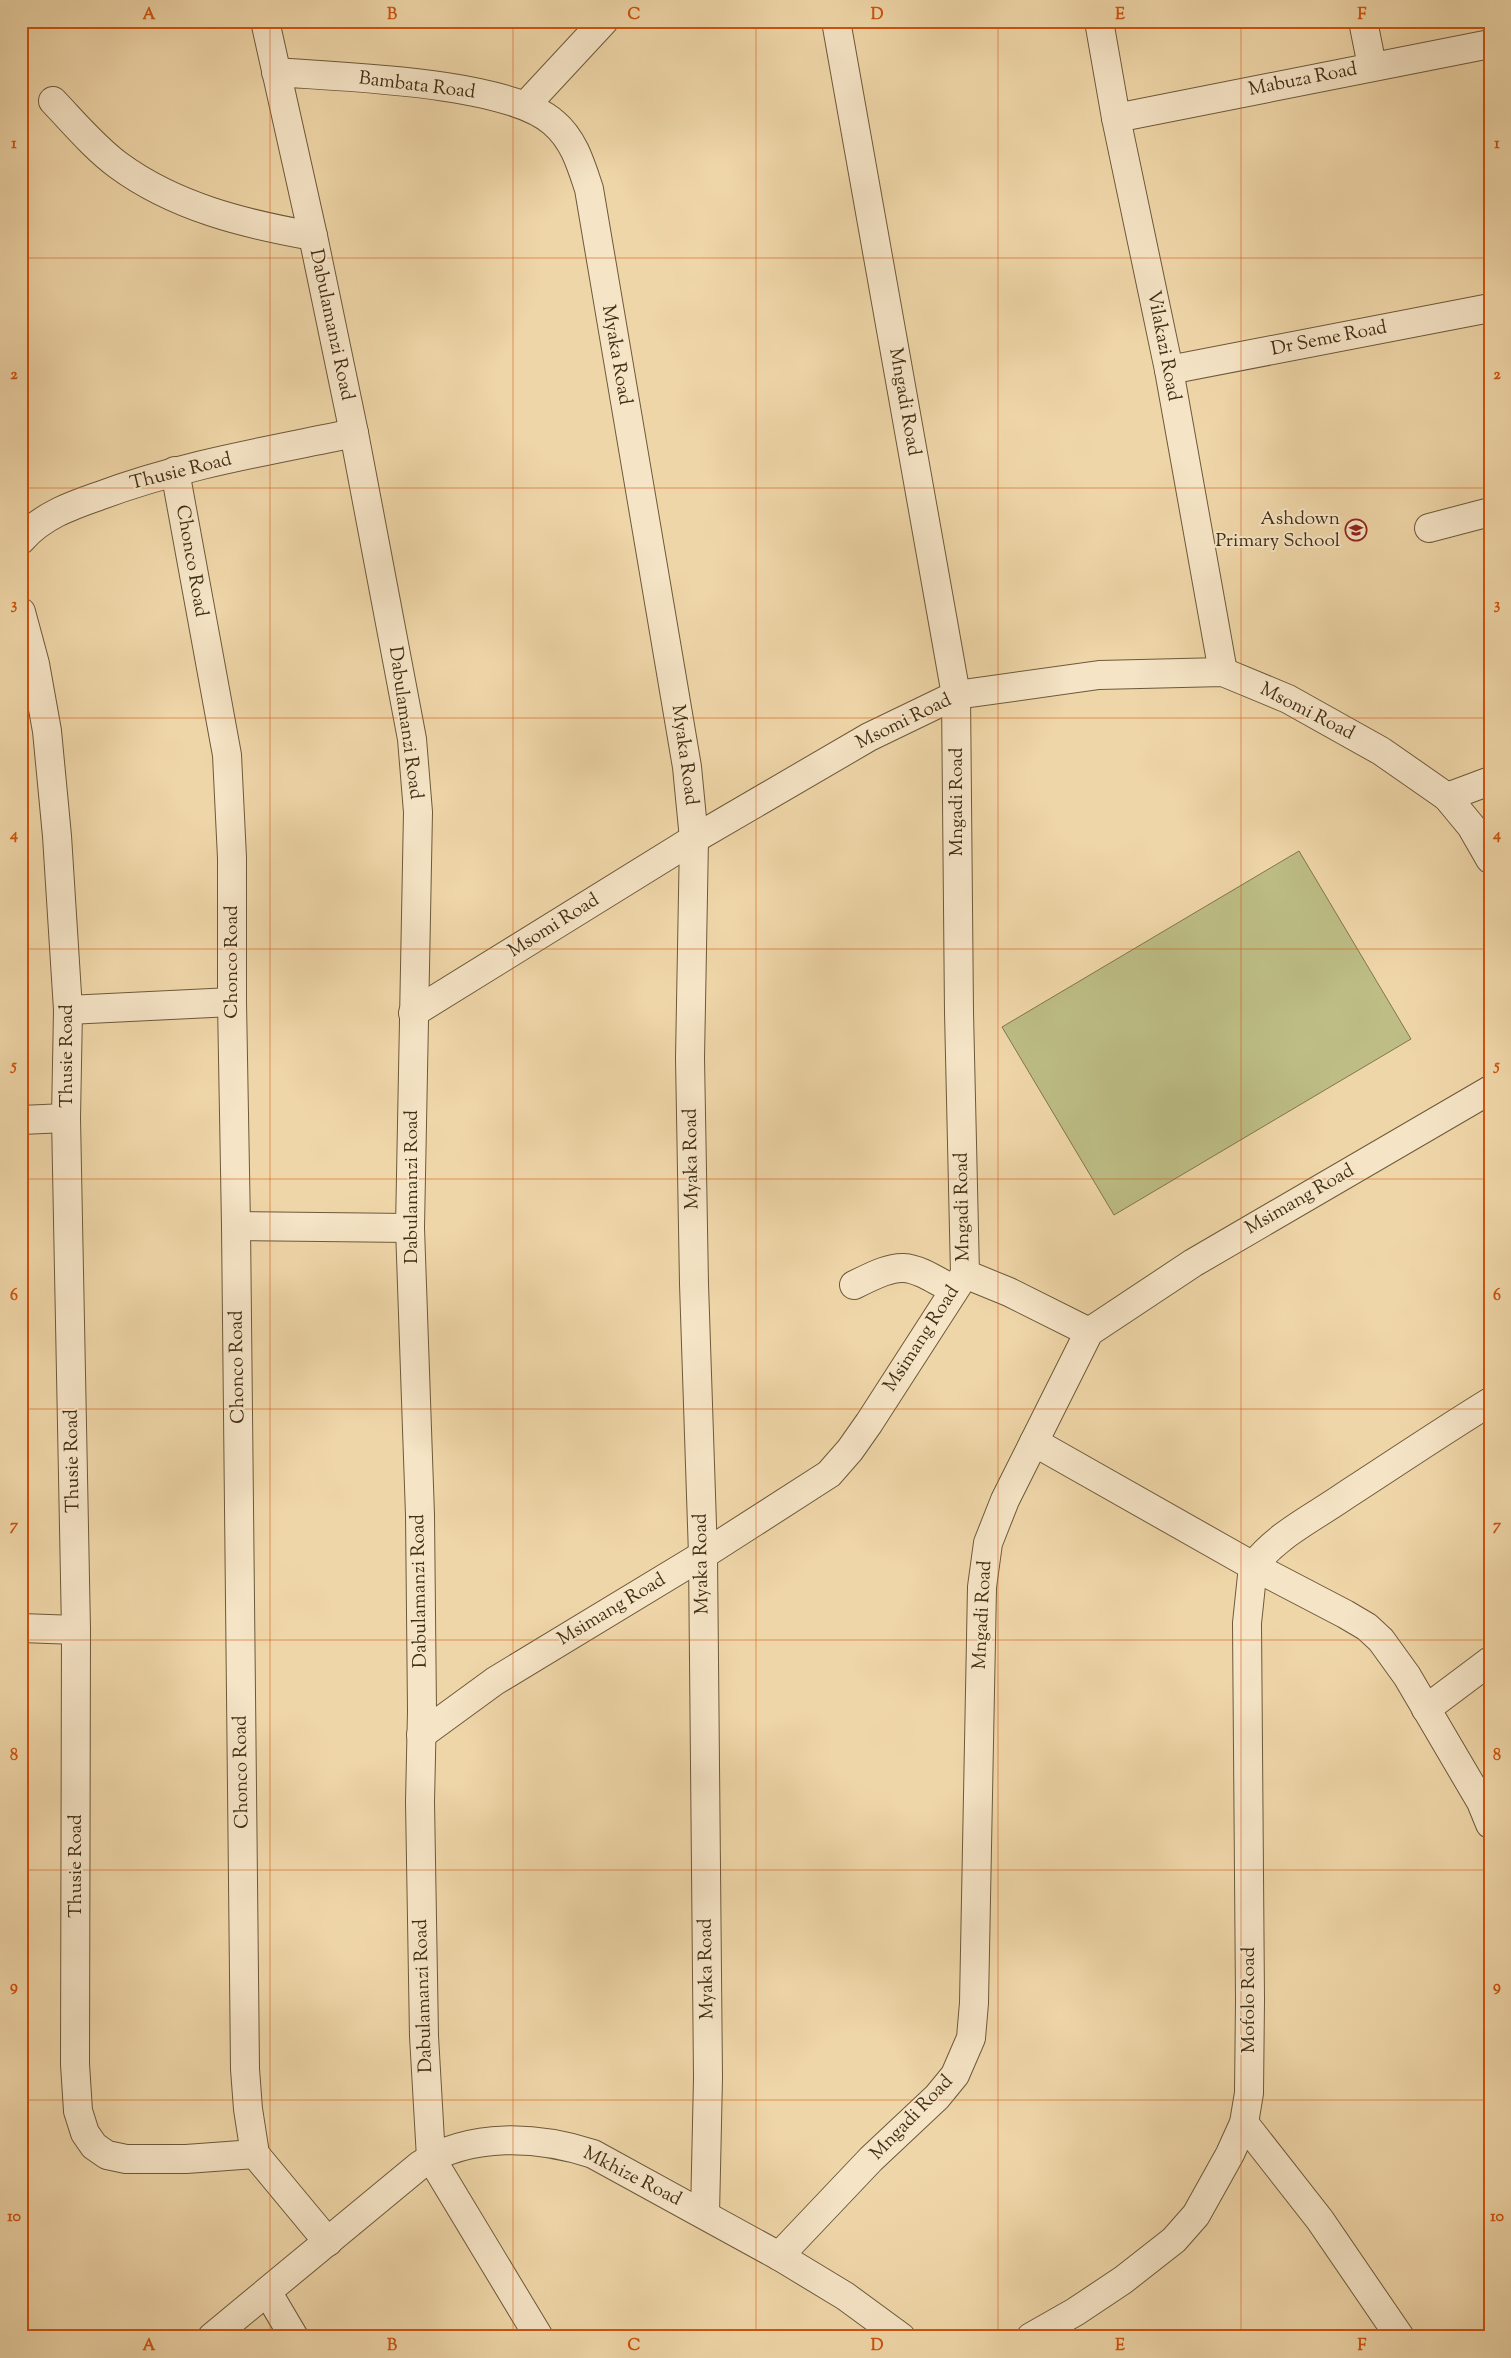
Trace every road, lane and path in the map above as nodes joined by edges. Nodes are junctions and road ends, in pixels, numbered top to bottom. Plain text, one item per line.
1 (265, 21) edge
2 (604, 21) edge
3 (836, 21) edge
4 (1099, 21) edge
5 (1363, 21) edge
6 (1490, 44) edge
7 (1372, 66) junction
8 (276, 72) junction
9 (53, 101) dead end
10 (526, 105) junction
11 (1116, 118) junction
12 (553, 122) joint
13 (313, 236) junction
14 (1490, 308) edge
15 (1169, 370) junction
16 (354, 433) junction
17 (174, 471) junction
18 (1490, 512) edge
19 (1429, 528) dead end
20 (21, 540) edge
21 (21, 612) edge
22 (1224, 672) junction
23 (956, 695) junction
24 (1490, 781) edge
25 (1447, 797) junction
26 (694, 839) junction
27 (1490, 859) edge
28 (232, 1002) junction
29 (68, 1010) junction
30 (413, 1013) junction
31 (1490, 1090) edge
32 (66, 1118) junction
33 (21, 1120) edge
34 (236, 1226) junction
35 (410, 1228) junction
36 (959, 1282) junction
37 (854, 1285) dead end
38 (1089, 1332) junction
39 (1490, 1402) edge
40 (1034, 1442) junction
41 (703, 1555) junction
42 (1253, 1566) junction
43 (21, 1628) edge
44 (76, 1630) junction
45 (1490, 1661) edge
46 (1426, 1709) junction
47 (422, 1736) junction
48 (1490, 1824) edge
49 (1244, 2123) junction
50 (255, 2154) junction
51 (431, 2158) junction
52 (705, 2214) junction
53 (328, 2242) junction
54 (779, 2256) junction
55 (268, 2293) junction
56 (212, 2337) edge
57 (294, 2337) edge
58 (539, 2337) edge
59 (901, 2337) edge
60 (1031, 2337) edge
61 (1400, 2337) edge

1 - 8 street, Dabulamanzi Road
2 - 10 street
3 - 23 street, Mngadi Road
4 - 11 street, Vilakazi Road
5 - 7 street
6 - 7 street, Mabuza Road
7 - 11 street, Mabuza Road
8 - 10 street, Bambata Road
8 - 13 street, Dabulamanzi Road
9 - 13 street
10 - 12 street, Bambata Road
11 - 15 street, Vilakazi Road
12 - 26 street, Myaka Road
13 - 16 street, Dabulamanzi Road
14 - 15 street, Dr Seme Road
15 - 22 street, Vilakazi Road
16 - 17 street, Thusie Road
16 - 30 street, Dabulamanzi Road
17 - 20 street, Thusie Road
17 - 28 street, Chonco Road
18 - 19 street
21 - 29 street, Thusie Road
22 - 23 street, Msomi Road
22 - 25 street, Msomi Road
23 - 26 street, Msomi Road
23 - 36 street, Mngadi Road
24 - 25 street
25 - 27 street, Msomi Road
26 - 30 street, Msomi Road
26 - 41 street, Myaka Road
28 - 29 street
28 - 34 street, Chonco Road
29 - 32 street, Thusie Road
30 - 35 street, Dabulamanzi Road
31 - 38 street, Msimang Road
32 - 33 street
32 - 44 street, Thusie Road
34 - 35 street
34 - 50 street, Chonco Road
35 - 47 street, Dabulamanzi Road
36 - 37 street
36 - 38 street, Mngadi Road
36 - 41 street, Msimang Road
38 - 40 street, Mngadi Road
39 - 42 street
40 - 42 street
40 - 54 street, Mngadi Road
41 - 47 street, Msimang Road
41 - 52 street, Myaka Road
42 - 46 street
42 - 49 street, Mofolo Road
43 - 44 street
44 - 50 street, Thusie Road
45 - 46 street
46 - 48 street
47 - 51 street, Dabulamanzi Road
49 - 60 street, Mofolo Road
49 - 61 street
50 - 53 street
51 - 52 street, Mkhize Road
51 - 53 street, Mkhize Road
51 - 58 street, Dabulamanzi Road
52 - 54 street, Mkhize Road
53 - 55 street, Mkhize Road
54 - 59 street, Mkhize Road
55 - 56 street, Mkhize Road
55 - 57 street

